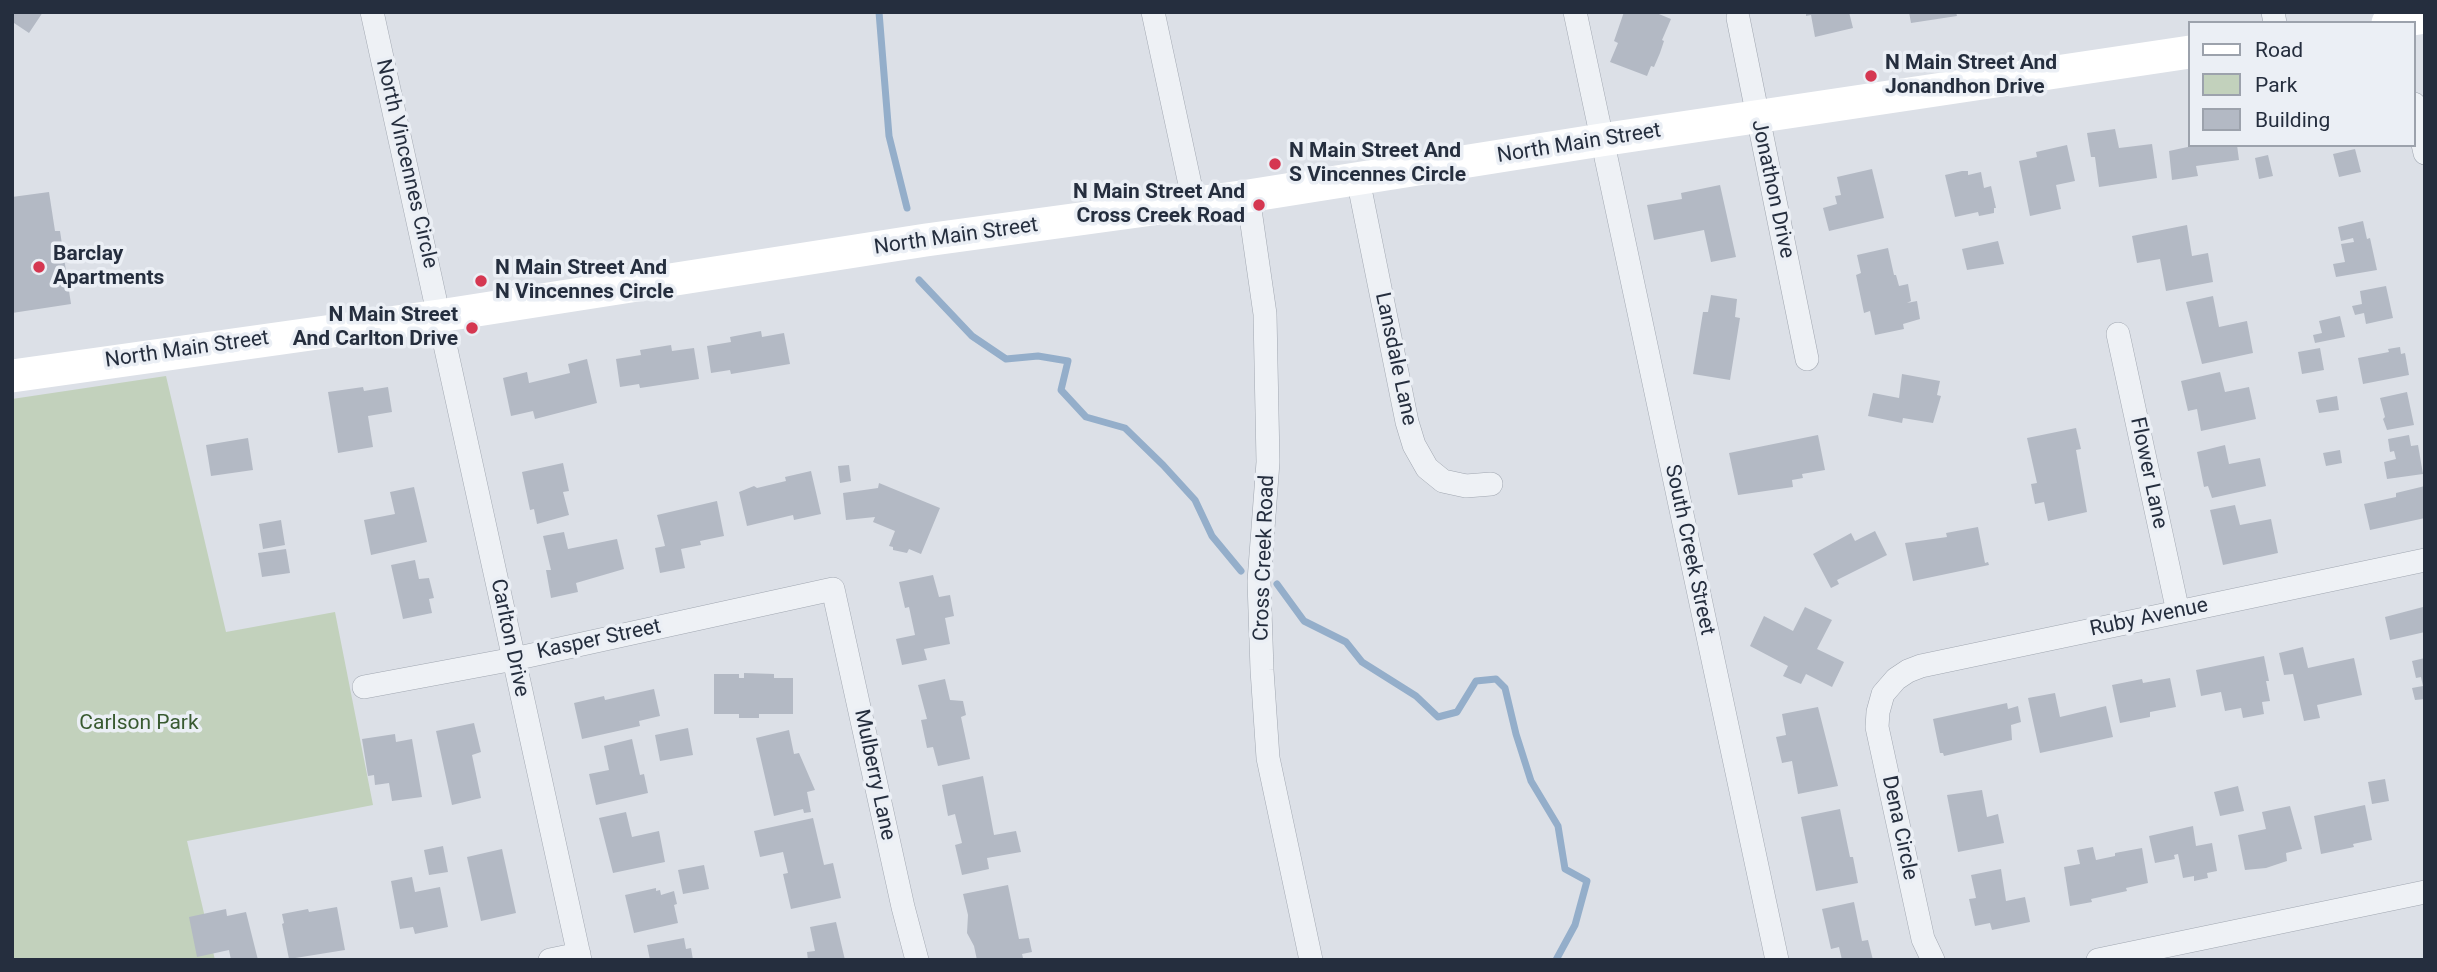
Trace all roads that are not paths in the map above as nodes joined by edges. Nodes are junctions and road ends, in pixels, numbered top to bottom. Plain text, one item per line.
1 (372, 12) edge
2 (1153, 12) edge
3 (1575, 12) edge
4 (1738, 18) dead end
5 (2188, 52) edge
6 (2416, 113) edge
7 (1757, 116) junction
8 (1601, 140) junction
9 (2425, 153) edge
10 (1358, 179) junction
11 (1248, 196) junction
12 (1194, 203) junction
13 (439, 316) junction
14 (2118, 334) dead end
15 (1807, 359) dead end
16 (12, 376) edge
17 (1491, 484) dead end
18 (2425, 560) edge
19 (833, 589) joint
20 (2178, 612) junction
21 (514, 659) junction
22 (365, 687) dead end
23 (1884, 694) joint
24 (2425, 892) edge
25 (579, 957) edge
26 (550, 960) edge
27 (917, 960) edge
28 (1311, 960) edge
29 (1777, 960) edge
30 (1933, 960) edge
31 (2098, 960) edge

1 - 13 street, North Vincennes Circle
2 - 12 street
3 - 8 street, South Creek Street
4 - 7 street, Jonathon Drive
5 - 7 main road, North Main Street
6 - 9 street
7 - 8 main road, North Main Street
7 - 15 street, Jonathon Drive
8 - 10 main road, North Main Street
8 - 29 street, South Creek Street
10 - 11 main road, North Main Street
10 - 17 street, Lansdale Lane
11 - 12 main road, North Main Street
11 - 28 street, Cross Creek Road
12 - 13 main road, North Main Street
13 - 16 main road, North Main Street
13 - 21 street, Carlton Drive
14 - 20 street, Flower Lane
18 - 20 street, Ruby Avenue
19 - 21 street, Kasper Street
19 - 27 street, Mulberry Lane
20 - 23 street, Ruby Avenue
21 - 22 street, Kasper Street
21 - 25 street, Carlton Drive
23 - 30 street, Dena Circle
24 - 31 street
25 - 26 street

